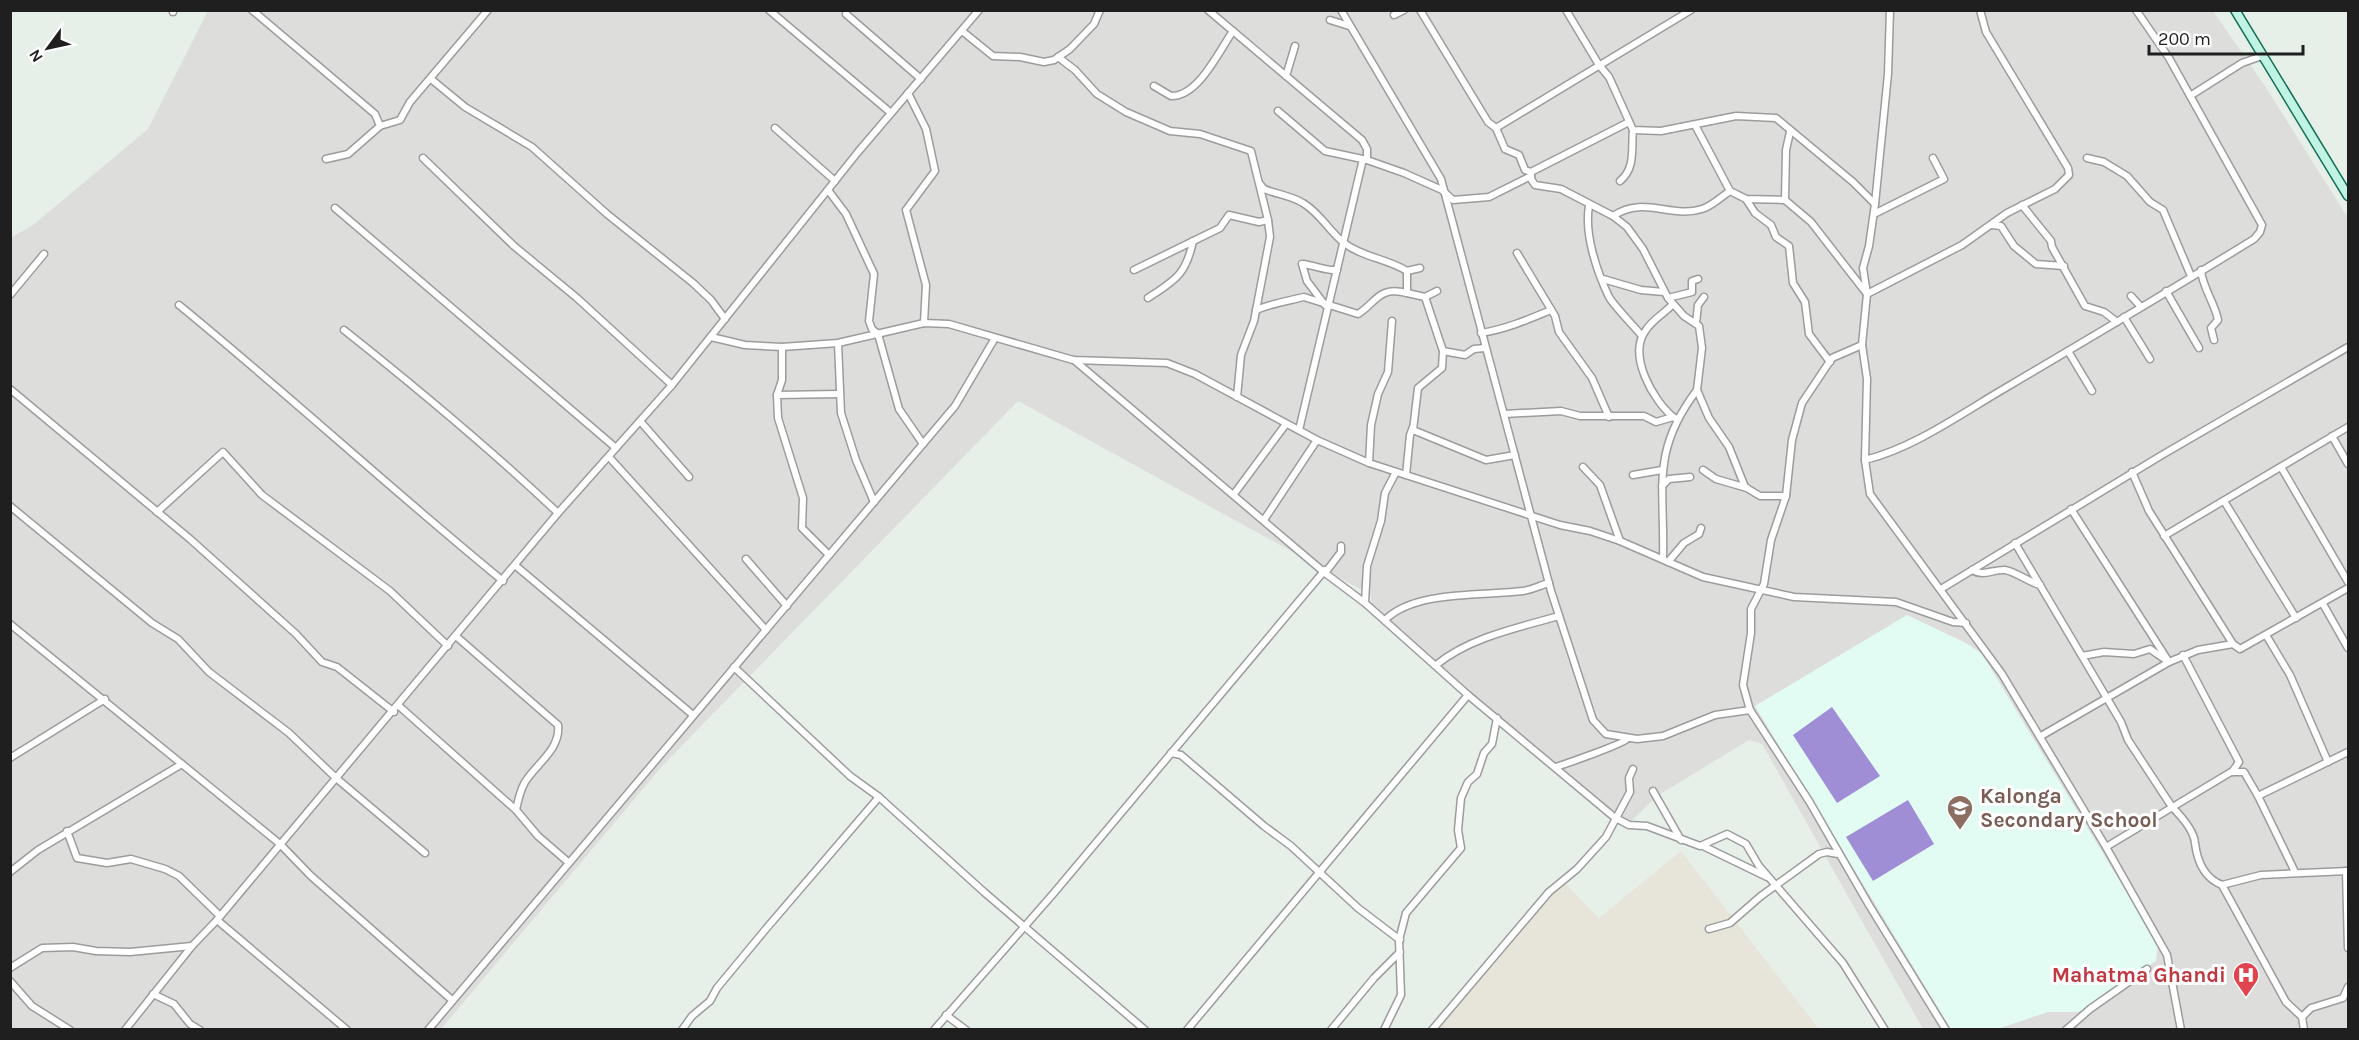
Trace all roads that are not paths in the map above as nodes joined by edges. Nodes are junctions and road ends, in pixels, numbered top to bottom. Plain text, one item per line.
1 (252, 10) edge
2 (488, 10) edge
3 (770, 10) edge
4 (979, 10) edge
5 (1100, 10) edge
6 (1208, 10) edge
7 (1341, 10) edge
8 (1404, 10) edge
9 (1420, 10) edge
10 (1566, 10) edge
11 (1691, 10) edge
12 (1890, 10) edge
13 (1980, 10) edge
14 (2136, 10) edge
15 (2235, 10) edge
16 (846, 14) dead end
17 (1394, 15) dead end
18 (1330, 20) dead end
19 (1350, 26) junction
20 (962, 31) junction
21 (1233, 31) junction
22 (1295, 46) dead end
23 (2262, 56) junction
24 (1058, 57) junction
25 (1609, 59) junction
26 (1599, 65) junction
27 (1286, 76) junction
28 (1609, 77) junction
29 (431, 79) junction
30 (921, 79) junction
31 (1154, 86) dead end
32 (908, 93) junction
33 (2190, 96) junction
34 (1278, 111) dead end
35 (891, 113) junction
36 (1627, 123) junction
37 (1695, 125) junction
38 (380, 126) junction
39 (775, 128) dead end
40 (1496, 128) junction
41 (1633, 130) junction
42 (1790, 132) junction
43 (423, 158) dead end
44 (2087, 158) dead end
45 (326, 159) dead end
46 (1933, 159) dead end
47 (1365, 160) junction
48 (1531, 174) junction
49 (835, 181) junction
50 (1620, 181) dead end
51 (1258, 182) junction
52 (828, 190) junction
53 (1442, 190) junction
54 (1730, 191) junction
55 (2349, 196) edge
56 (1746, 199) junction
57 (1785, 200) junction
58 (1875, 204) junction
59 (2022, 205) junction
60 (1589, 206) junction
61 (335, 208) dead end
62 (1874, 214) junction
63 (1613, 216) junction
64 (1268, 220) junction
65 (1992, 225) junction
66 (1192, 241) junction
67 (1344, 243) junction
68 (1516, 253) dead end
69 (44, 254) dead end
70 (2064, 266) junction
71 (1420, 268) dead end
72 (1134, 270) dead end
73 (1338, 270) junction
74 (2201, 270) junction
75 (1407, 271) junction
76 (2191, 276) junction
77 (1603, 279) junction
78 (1698, 279) dead end
79 (1437, 291) dead end
80 (2166, 291) junction
81 (1692, 292) junction
82 (1407, 293) junction
83 (1867, 294) junction
84 (10, 295) edge
85 (1666, 295) junction
86 (2132, 296) dead end
87 (1425, 297) junction
88 (1148, 298) dead end
89 (1673, 304) junction
90 (179, 305) dead end
91 (1327, 306) junction
92 (2141, 307) junction
93 (1256, 310) junction
94 (1551, 310) junction
95 (2124, 317) junction
96 (725, 319) junction
97 (1392, 321) dead end
98 (2117, 322) junction
99 (924, 323) junction
100 (1696, 323) junction
101 (344, 330) dead end
102 (1481, 333) junction
103 (878, 334) junction
104 (1642, 336) junction
105 (711, 337) junction
106 (995, 338) junction
107 (2214, 340) dead end
108 (838, 344) junction
109 (1862, 345) junction
110 (2349, 347) edge
111 (782, 348) junction
112 (1485, 348) junction
113 (2199, 348) dead end
114 (1443, 351) junction
115 (2068, 351) junction
116 (2150, 359) dead end
117 (1073, 360) junction
118 (1830, 362) junction
119 (672, 385) junction
120 (10, 389) edge
121 (1697, 390) junction
122 (2092, 391) dead end
123 (839, 394) junction
124 (777, 395) junction
125 (1237, 397) junction
126 (1504, 414) junction
127 (1609, 417) junction
128 (1675, 418) junction
129 (640, 421) junction
130 (1286, 424) junction
131 (2349, 426) edge
132 (1413, 427) junction
133 (1299, 430) junction
134 (2332, 436) junction
135 (1317, 440) junction
136 (923, 444) junction
137 (616, 448) junction
138 (1515, 455) junction
139 (609, 457) junction
140 (1865, 460) junction
141 (1369, 463) junction
142 (2349, 464) edge
143 (1583, 467) dead end
144 (2281, 467) junction
145 (1662, 470) junction
146 (1703, 470) dead end
147 (1396, 472) junction
148 (2132, 472) junction
149 (1406, 475) junction
150 (1633, 475) dead end
151 (690, 477) dead end
152 (1690, 477) dead end
153 (1662, 486) junction
154 (1748, 488) junction
155 (1234, 494) junction
156 (1785, 496) junction
157 (2224, 501) junction
158 (874, 502) junction
159 (10, 506) edge
160 (2070, 509) junction
161 (157, 512) junction
162 (558, 513) junction
163 (1531, 516) junction
164 (1264, 520) junction
165 (1701, 528) dead end
166 (2164, 536) junction
167 (1620, 542) junction
168 (2015, 543) junction
169 (1341, 546) dead end
170 (829, 555) junction
171 (746, 559) dead end
172 (1666, 561) junction
173 (516, 566) junction
174 (1972, 570) junction
175 (1325, 571) junction
176 (503, 581) junction
177 (2349, 582) edge
178 (1549, 583) junction
179 (2040, 585) junction
180 (2349, 588) edge
181 (1941, 589) junction
182 (1760, 590) junction
183 (1365, 603) junction
184 (2323, 604) junction
185 (787, 606) junction
186 (1559, 616) junction
187 (2296, 618) junction
188 (1385, 620) junction
189 (1966, 623) junction
190 (12, 628) edge
191 (766, 630) junction
192 (2266, 635) junction
193 (457, 637) junction
194 (2346, 638) edge
195 (2233, 644) junction
196 (448, 646) junction
197 (2349, 648) edge
198 (2183, 655) junction
199 (2082, 656) junction
200 (2169, 662) junction
201 (1436, 665) junction
202 (734, 667) junction
203 (1468, 695) junction
204 (2107, 698) junction
205 (105, 699) junction
206 (397, 709) junction
207 (1750, 710) junction
208 (693, 715) junction
209 (1497, 718) junction
210 (2041, 736) junction
211 (1627, 739) junction
212 (2349, 752) edge
213 (1175, 753) junction
214 (10, 758) edge
215 (2328, 762) junction
216 (182, 764) junction
217 (2239, 764) junction
218 (1556, 767) junction
219 (1633, 769) dead end
220 (2231, 772) junction
221 (2244, 772) junction
222 (336, 778) junction
223 (1653, 791) dead end
224 (2258, 796) junction
225 (879, 797) junction
226 (2172, 807) junction
227 (516, 810) junction
228 (1616, 818) junction
229 (67, 831) junction
230 (1682, 841) junction
231 (280, 844) junction
232 (1703, 846) junction
233 (2106, 847) junction
234 (425, 853) dead end
235 (1838, 854) junction
236 (568, 862) junction
237 (2347, 871) edge
238 (10, 872) edge
239 (1319, 872) junction
240 (2295, 872) junction
241 (1771, 879) junction
242 (2222, 885) junction
243 (1776, 886) junction
244 (219, 918) junction
245 (1025, 925) junction
246 (1709, 929) dead end
247 (1400, 940) junction
248 (192, 946) junction
249 (2349, 948) edge
250 (1400, 952) junction
251 (10, 968) edge
252 (2147, 969) dead end
253 (10, 981) edge
254 (2349, 987) edge
255 (153, 994) junction
256 (452, 1000) junction
257 (946, 1015) junction
258 (2302, 1017) junction
259 (70, 1029) edge
260 (125, 1029) edge
261 (200, 1029) edge
262 (347, 1029) edge
263 (428, 1029) edge
264 (682, 1029) edge
265 (934, 1029) edge
266 (966, 1029) edge
267 (1145, 1029) edge
268 (1187, 1029) edge
269 (1331, 1029) edge
270 (1384, 1029) edge
271 (1432, 1029) edge
272 (1885, 1029) edge
273 (1946, 1029) edge
274 (2066, 1029) edge
275 (2181, 1029) edge
276 (2304, 1029) edge

1 - 38 street
2 - 29 street
3 - 35 street
4 - 20 street
5 - 24 street
6 - 21 street
7 - 19 street
8 - 17 street
9 - 40 street
10 - 26 street
11 - 25 street
12 - 58 street
13 - 59 street
14 - 33 street
15 - 23 street
16 - 30 street
18 - 19 street
19 - 53 street
20 - 24 street
20 - 30 street
21 - 27 street
21 - 31 street
22 - 27 street
23 - 33 street
23 - 55 street
24 - 51 street
25 - 26 street
25 - 28 street
26 - 28 street
26 - 40 street
27 - 47 street
28 - 36 street
29 - 38 street
29 - 96 street
30 - 32 street
32 - 35 street
32 - 99 street
33 - 74 street
34 - 47 street
35 - 49 street
36 - 41 street
36 - 48 street
37 - 41 street
37 - 42 street
37 - 54 street
38 - 45 street
39 - 49 street
40 - 48 street
41 - 50 street
42 - 57 street
42 - 58 street
43 - 119 street
44 - 76 street
46 - 62 street
47 - 53 street
47 - 67 street
48 - 53 street
48 - 60 street
49 - 52 street
51 - 64 street
51 - 67 street
52 - 96 street
52 - 103 street
53 - 102 street
54 - 56 street
54 - 63 street
56 - 57 street
56 - 118 street
57 - 83 street
58 - 62 street
59 - 65 street
59 - 70 street
60 - 63 street
60 - 77 street
61 - 137 street
62 - 83 street
63 - 85 street
64 - 66 street
64 - 93 street
65 - 70 street
65 - 83 street
66 - 72 street
66 - 88 street
67 - 73 street
67 - 75 street
68 - 94 street
69 - 84 street
70 - 98 street
71 - 75 street
73 - 91 street
73 - 91 street
74 - 76 street
74 - 107 street
75 - 82 street
76 - 80 street
77 - 85 street
77 - 104 street
78 - 81 street
79 - 87 street
80 - 92 street
80 - 113 street
81 - 85 street
81 - 100 street
82 - 87 street
82 - 91 street
83 - 109 street
85 - 89 street
86 - 92 street
87 - 114 street
89 - 100 street
89 - 104 street
90 - 176 street
91 - 93 street
91 - 133 street
92 - 95 street
93 - 125 street
94 - 102 street
94 - 127 street
95 - 98 street
95 - 116 street
96 - 105 street
97 - 141 street
98 - 115 street
99 - 103 street
99 - 106 street
100 - 121 street
101 - 162 street
102 - 112 street
103 - 108 street
103 - 136 street
104 - 128 street
105 - 111 street
105 - 119 street
106 - 117 street
106 - 136 street
108 - 111 street
108 - 123 street
109 - 118 street
109 - 140 street
110 - 148 street
111 - 124 street
112 - 114 street
112 - 126 street
114 - 132 street
115 - 122 street
115 - 140 street
117 - 125 street
117 - 155 street
118 - 156 street
119 - 129 street
120 - 161 street
121 - 128 street
121 - 154 street
123 - 124 street
123 - 158 street
124 - 170 street
125 - 130 street
126 - 127 street
126 - 138 street
127 - 128 street
128 - 145 street
129 - 137 street
129 - 151 street
130 - 133 street
130 - 155 street
131 - 134 street
132 - 138 street
132 - 149 street
133 - 135 street
134 - 142 street
134 - 144 street
135 - 141 street
135 - 164 street
136 - 158 street
137 - 139 street
138 - 163 street
139 - 162 street
139 - 191 street
140 - 181 street
141 - 147 street
143 - 167 street
144 - 157 street
144 - 177 street
145 - 150 street
145 - 153 street
146 - 154 street
147 - 149 street
147 - 183 street
148 - 160 street
148 - 166 street
149 - 163 street
152 - 153 street
153 - 172 street
154 - 156 street
155 - 164 street
156 - 182 street
157 - 166 street
157 - 187 street
158 - 170 street
159 - 222 street
160 - 168 street
160 - 200 street
161 - 196 street
161 - 206 street
162 - 173 street
163 - 167 street
163 - 178 street
164 - 175 street
165 - 172 street
166 - 195 street
167 - 172 street
168 - 174 street
168 - 179 street
169 - 175 street
170 - 185 street
171 - 185 street
172 - 182 street
173 - 176 street
173 - 208 street
174 - 179 street
174 - 181 street
175 - 183 street
175 - 213 street
176 - 193 street
178 - 186 street
178 - 188 street
179 - 199 street
180 - 184 street
181 - 189 street
182 - 189 street
182 - 207 street
183 - 188 street
184 - 187 street
184 - 194 street
185 - 191 street
186 - 201 street
186 - 211 street
187 - 192 street
188 - 201 street
189 - 210 street
190 - 205 street
191 - 202 street
192 - 195 street
192 - 215 street
193 - 196 street
193 - 227 street
194 - 197 street
195 - 198 street
196 - 206 street
198 - 200 street
198 - 217 street
199 - 200 street
199 - 204 street
200 - 204 street
201 - 203 street
202 - 208 street
202 - 225 street
203 - 209 street
203 - 239 street
204 - 210 street
204 - 226 street
205 - 214 street
205 - 216 street
206 - 222 street
206 - 227 street
207 - 211 street
207 - 235 street
208 - 236 street
209 - 218 street
209 - 247 street
210 - 233 street
211 - 218 street
212 - 215 street
213 - 239 street
213 - 245 street
215 - 224 street
216 - 229 street
216 - 231 street
217 - 220 street
217 - 221 street
218 - 228 street
219 - 228 street
220 - 221 street
220 - 226 street
221 - 224 street
222 - 231 street
222 - 234 street
223 - 230 street
224 - 240 street
225 - 245 street
225 - 264 street
226 - 233 street
226 - 242 street
227 - 236 street
228 - 230 street
228 - 271 street
229 - 238 street
229 - 244 street
230 - 232 street
231 - 244 street
231 - 256 street
232 - 241 street
232 - 241 street
233 - 275 street
235 - 243 street
235 - 273 street
236 - 256 street
237 - 240 street
237 - 249 street
239 - 247 street
239 - 268 street
240 - 242 street
241 - 243 street
242 - 258 street
243 - 246 street
243 - 272 street
244 - 248 street
244 - 262 street
245 - 257 street
245 - 267 street
247 - 250 street
248 - 251 street
248 - 255 street
250 - 269 street
250 - 270 street
252 - 274 street
253 - 259 street
254 - 258 street
255 - 260 street
255 - 261 street
256 - 263 street
257 - 265 street
257 - 266 street
258 - 276 street

